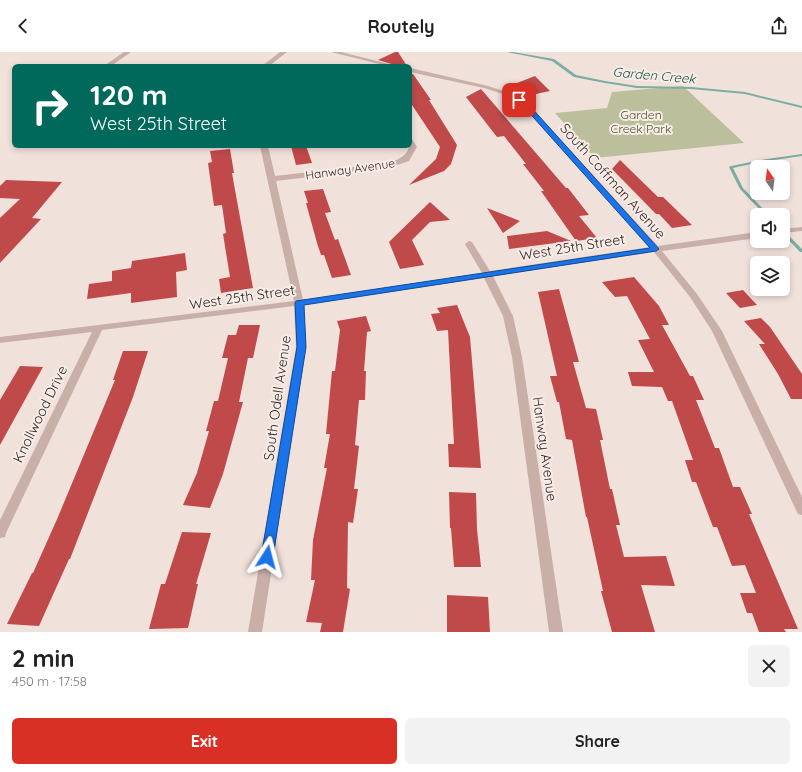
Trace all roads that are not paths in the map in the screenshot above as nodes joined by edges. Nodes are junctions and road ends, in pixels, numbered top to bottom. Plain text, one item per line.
1 (128, 52) edge
2 (284, 52) edge
3 (334, 52) edge
4 (110, 64) edge
5 (268, 64) edge
6 (385, 64) edge
7 (412, 70) edge
8 (412, 145) edge
9 (264, 148) edge
10 (272, 179) junction
11 (802, 228) edge
12 (790, 230) edge
13 (750, 236) edge
14 (469, 244) dead end
15 (656, 249) junction
16 (487, 274) junction
17 (300, 303) junction
18 (98, 329) junction
19 (0, 340) edge
20 (802, 510) edge
21 (0, 533) edge
22 (255, 632) edge
23 (556, 632) edge

1 - 4 street
2 - 5 street
3 - 6 street
7 - 15 street, South Coffman Avenue
8 - 10 street, Hanway Avenue
9 - 10 street, South Odell Avenue
10 - 17 street, South Odell Avenue
11 - 12 street
13 - 15 street, West 25th Street
14 - 16 street
15 - 16 street, West 25th Street
15 - 20 street, South Coffman Avenue
16 - 17 street, West 25th Street
16 - 23 street, Hanway Avenue
17 - 18 street, West 25th Street
17 - 22 street, South Odell Avenue
18 - 19 street, West 25th Street
18 - 21 street, Knollwood Drive

